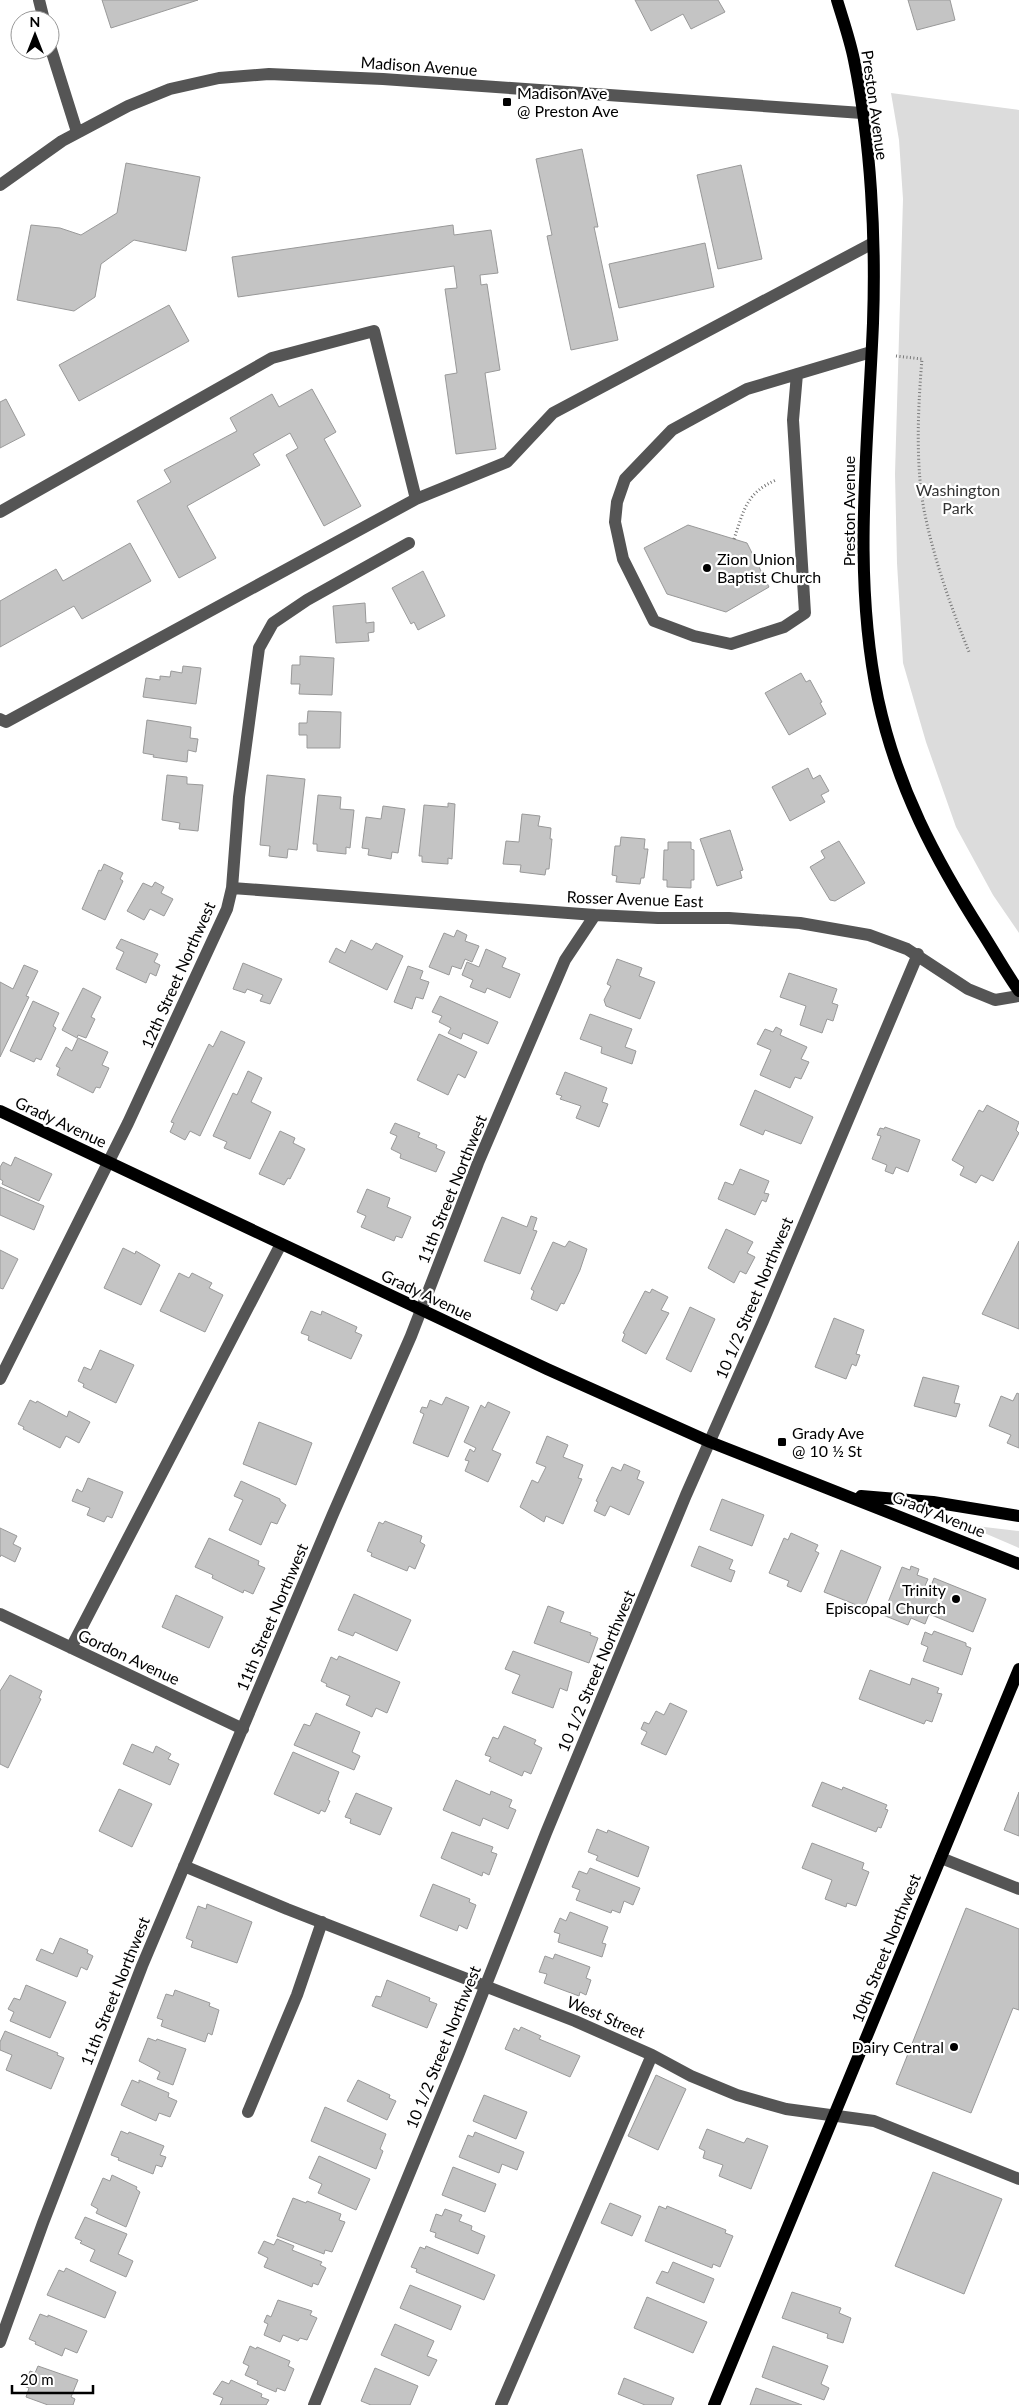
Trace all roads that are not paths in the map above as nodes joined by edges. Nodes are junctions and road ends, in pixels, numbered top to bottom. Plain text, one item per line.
1 (837, 0) edge
2 (54, 60) edge
3 (862, 113) junction
4 (77, 132) junction
5 (0, 185) edge
6 (873, 243) junction
7 (871, 352) junction
8 (797, 374) junction
9 (416, 499) junction
10 (0, 512) edge
11 (409, 543) dead end
12 (0, 720) edge
13 (232, 888) junction
14 (595, 915) junction
15 (918, 954) junction
16 (1019, 991) edge
17 (1019, 996) edge
18 (0, 1111) edge
19 (108, 1162) junction
20 (281, 1244) junction
21 (421, 1310) junction
22 (0, 1378) edge
23 (710, 1442) junction
24 (846, 1495) junction
25 (1019, 1516) edge
26 (1019, 1564) edge
27 (0, 1614) edge
28 (70, 1648) junction
29 (1019, 1669) edge
30 (243, 1729) junction
31 (940, 1858) junction
32 (184, 1866) junction
33 (1019, 1889) edge
34 (322, 1922) junction
35 (486, 1985) junction
36 (652, 2055) junction
37 (248, 2112) dead end
38 (835, 2114) junction
39 (1019, 2179) edge
40 (0, 2342) edge
41 (314, 2405) edge
42 (501, 2405) edge
43 (714, 2405) edge

1 - 3 main road, Preston Avenue
2 - 4 street
3 - 4 street, Madison Avenue
3 - 6 main road, Preston Avenue
4 - 5 street, Madison Avenue
6 - 7 main road, Preston Avenue
6 - 9 street
7 - 8 street
7 - 16 main road, Preston Avenue
8 - 8 street
9 - 10 street
9 - 12 street
11 - 13 street, 12th Street Northwest
13 - 14 street, Rosser Avenue East
13 - 19 street, 12th Street Northwest
14 - 15 street, Rosser Avenue East
14 - 21 street, 11th Street Northwest
15 - 17 street, Rosser Avenue East
15 - 23 street, 10 1/2 Street Northwest
18 - 19 main road, Grady Avenue
19 - 20 main road, Grady Avenue
19 - 22 street, 12th Street Northwest
20 - 21 main road, Grady Avenue
20 - 28 street
21 - 23 main road, Grady Avenue
21 - 30 street, 11th Street Northwest
23 - 24 main road, Grady Avenue
23 - 35 street, 10 1/2 Street Northwest
24 - 25 main road, Grady Avenue
24 - 26 main road, Grady Avenue
27 - 28 street, Gordon Avenue
28 - 30 street, Gordon Avenue
29 - 31 main road, 10th Street Northwest
30 - 32 street, 11th Street Northwest
31 - 33 street
31 - 38 main road, 10th Street Northwest
32 - 34 street, West Street
32 - 40 street, 11th Street Northwest
34 - 35 street, West Street
34 - 37 street
35 - 36 street, West Street
35 - 41 street, 10 1/2 Street Northwest
36 - 38 street, West Street
36 - 42 street
38 - 39 street, West Street
38 - 43 main road, 10th Street Northwest

